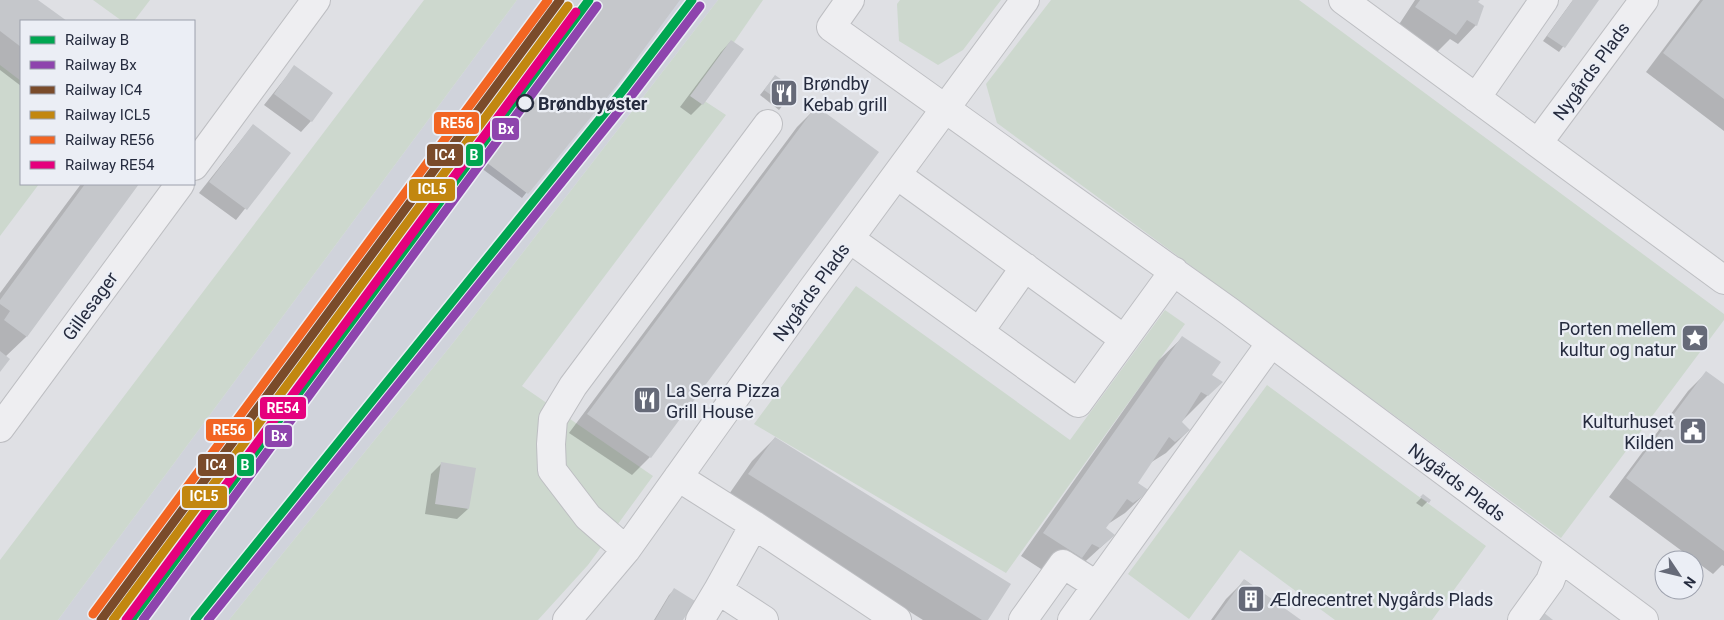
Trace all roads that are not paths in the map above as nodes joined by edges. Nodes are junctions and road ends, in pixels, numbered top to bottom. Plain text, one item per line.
1 (316, 0) edge
2 (850, 0) edge
3 (1025, 0) edge
4 (1343, 0) edge
5 (1544, 0) edge
6 (1644, 0) edge
7 (1476, 98) junction
8 (946, 108) junction
9 (768, 124) dead end
10 (1538, 143) junction
11 (195, 165) edge
12 (897, 176) junction
13 (179, 185) edge
14 (850, 239) junction
15 (1025, 268) junction
16 (1174, 271) junction
17 (1724, 280) edge
18 (979, 332) junction
19 (1124, 339) junction
20 (1271, 343) junction
21 (0, 428) edge
22 (678, 477) junction
23 (754, 525) junction
24 (626, 550) junction
25 (1559, 557) junction
26 (1096, 585) junction
27 (718, 590) junction
28 (567, 620) edge
29 (700, 620) edge
30 (764, 620) edge
31 (897, 620) edge
32 (1023, 620) edge
33 (1072, 620) edge
34 (1522, 620) edge
35 (1644, 620) edge

1 - 11 street
2 - 8 street, Nygårds Plads
3 - 8 street, Nygårds Plads
4 - 7 street
5 - 7 street
6 - 10 street, Nygårds Plads
7 - 10 street
8 - 12 street, Nygårds Plads
8 - 16 street, Nygårds Plads
9 - 24 street
10 - 17 street
12 - 14 street, Nygårds Plads
12 - 15 street
13 - 21 street, Gillesager
14 - 18 street
14 - 22 street, Nygårds Plads
15 - 18 street
15 - 19 street
16 - 19 street
16 - 20 street, Nygårds Plads
18 - 19 street
20 - 25 street, Nygårds Plads
20 - 26 street
22 - 23 street
22 - 24 street, Nygårds Plads
23 - 27 street
23 - 31 street
24 - 28 street, Nygårds Plads
25 - 34 street
25 - 35 street, Nygårds Plads
26 - 32 street
26 - 33 street
27 - 29 street
27 - 30 street

